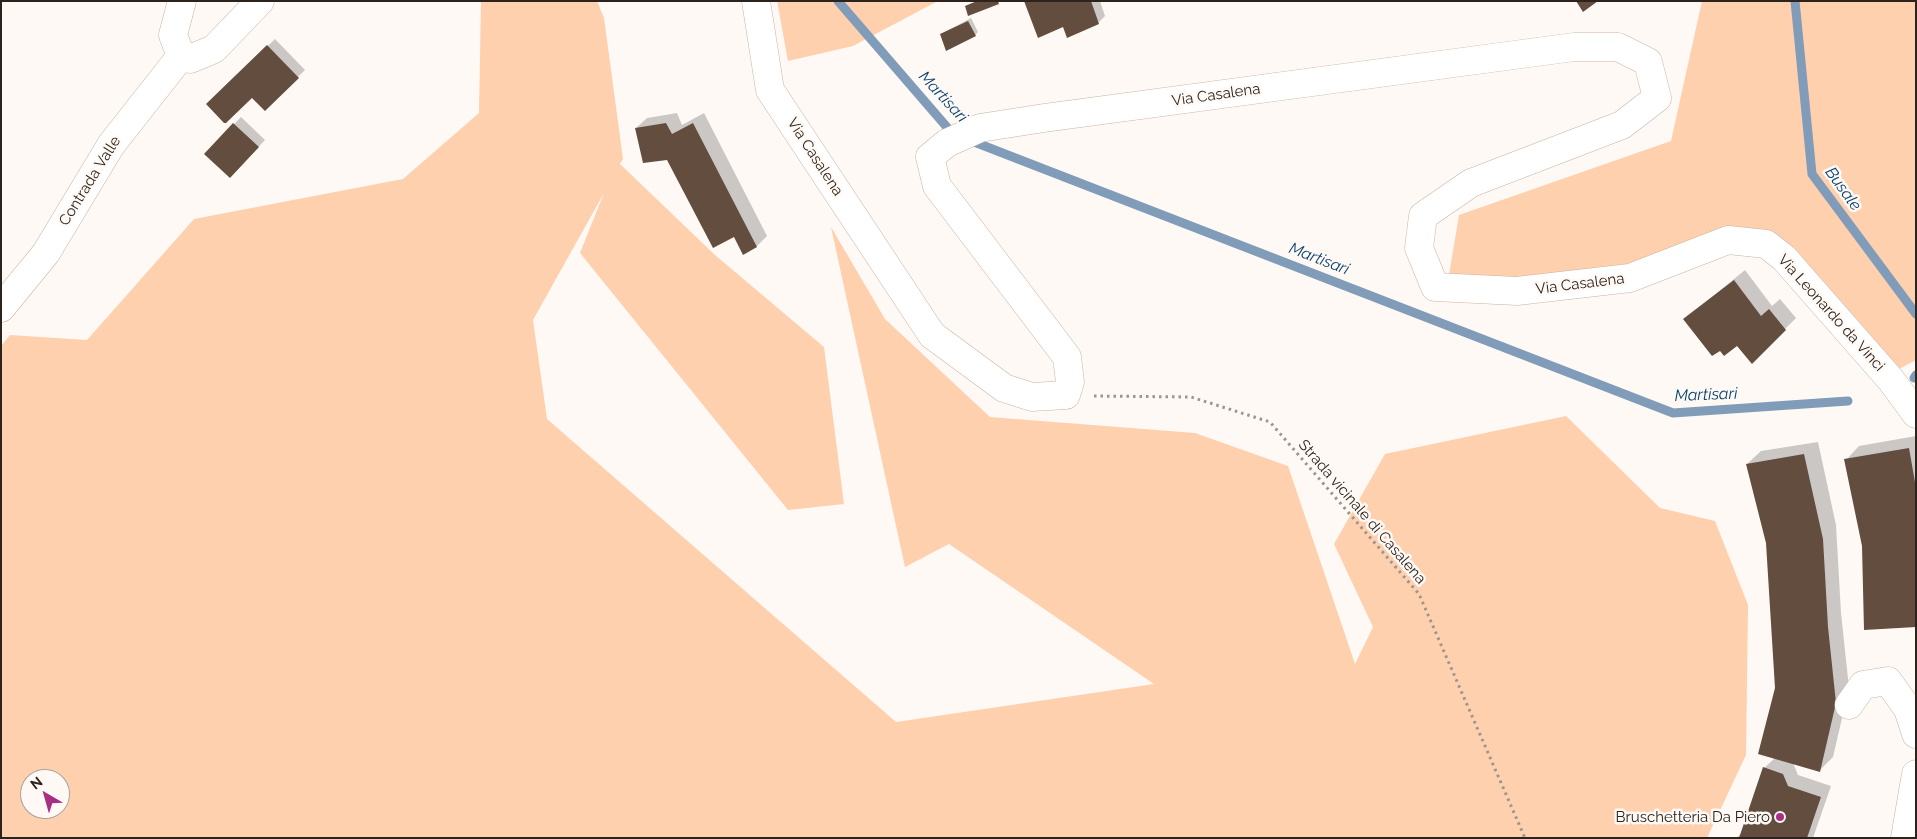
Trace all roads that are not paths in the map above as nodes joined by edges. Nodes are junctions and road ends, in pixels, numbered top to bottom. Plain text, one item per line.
1 (182, 1) edge
2 (260, 1) edge
3 (756, 1) edge
4 (181, 56) junction
5 (1728, 240) joint
6 (1, 308) edge
7 (1916, 414) edge
8 (1849, 705) dead end
9 (1916, 734) edge
10 (1916, 774) edge
11 (1905, 838) edge

1 - 4 street
2 - 4 street
3 - 5 street, Via Casalena
4 - 6 street, Contrada Valle
5 - 7 street, Via Leonardo da Vinci
8 - 9 street
10 - 11 street

